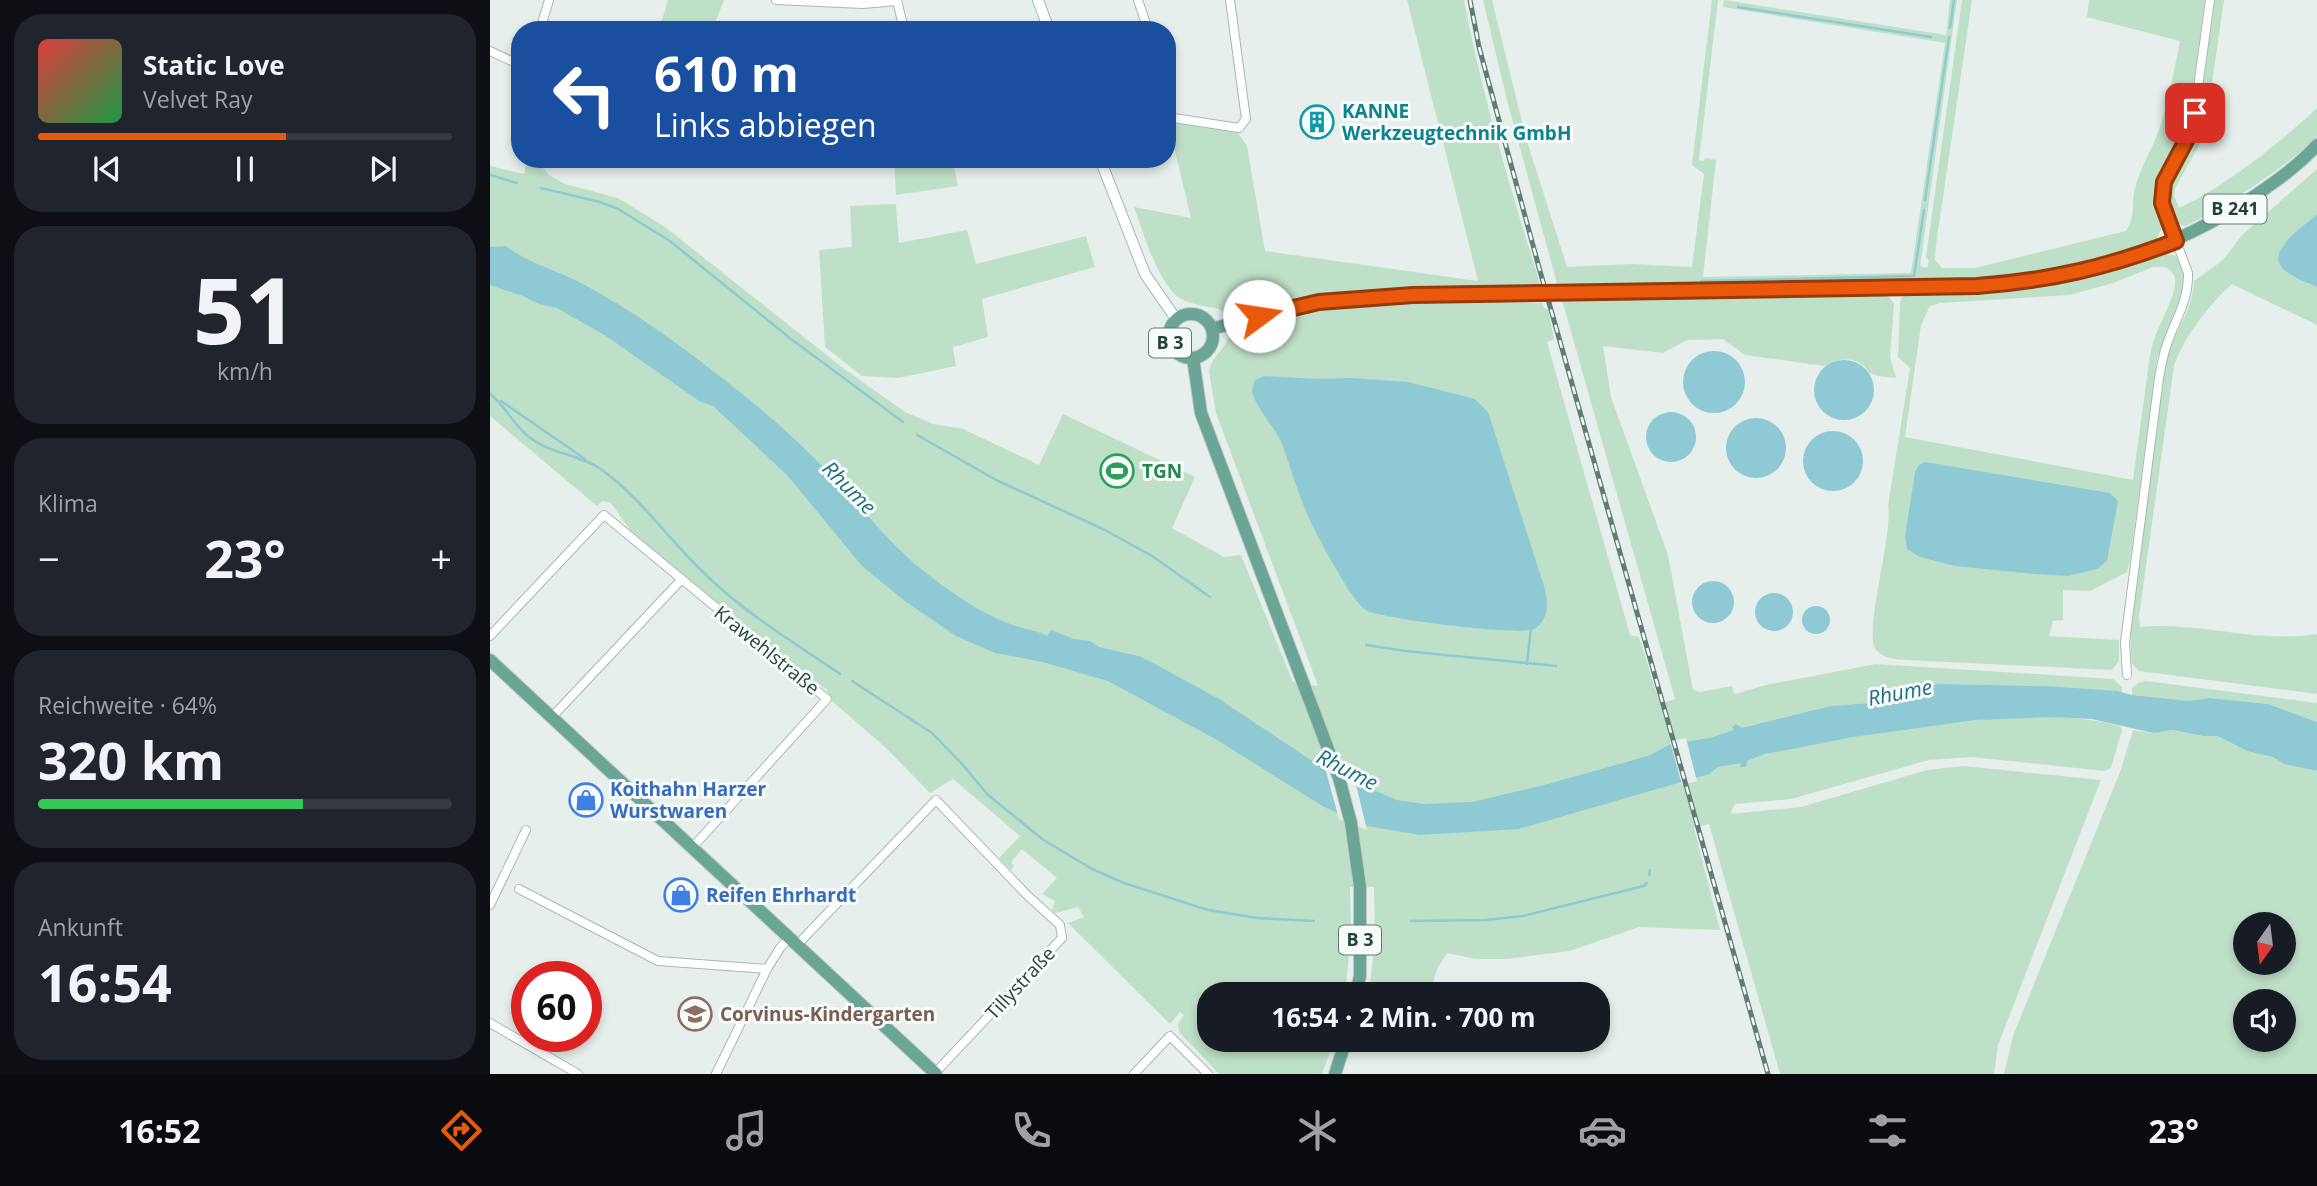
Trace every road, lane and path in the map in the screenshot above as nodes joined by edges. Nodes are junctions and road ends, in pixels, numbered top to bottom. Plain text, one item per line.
1 (549, 0) edge
2 (776, 0) edge
3 (1038, 0) edge
4 (1138, 0) edge
5 (1230, 0) edge
6 (2210, 0) edge
7 (897, 1) edge
8 (543, 21) edge
9 (902, 21) edge
10 (1046, 21) edge
11 (1145, 21) edge
12 (490, 51) edge
13 (511, 61) edge
14 (1176, 118) edge
15 (2317, 145) edge
16 (1104, 168) edge
17 (2176, 241) junction
18 (1177, 319) junction
19 (1212, 328) junction
20 (1193, 358) junction
21 (681, 580) junction
22 (490, 636) edge
23 (490, 660) edge
24 (2126, 674) dead end
25 (552, 718) junction
26 (526, 830) dead end
27 (692, 848) junction
28 (519, 889) dead end
29 (490, 905) edge
30 (793, 941) junction
31 (767, 969) junction
32 (1359, 982) edge
33 (490, 1023) edge
34 (1342, 1052) edge
35 (578, 1074) edge
36 (716, 1074) edge
37 (936, 1074) edge
38 (1134, 1074) edge
39 (1208, 1074) edge
40 (1335, 1074) edge

1 - 8 street
2 - 7 street
3 - 10 main road
4 - 11 street
5 - 14 street
6 - 17 street
7 - 9 street
12 - 13 street
15 - 17 main road, B 241
16 - 18 main road, B 3
17 - 19 main road, B 241
17 - 24 street
18 - 19 main road, B 3
18 - 20 main road, B 3
19 - 20 main road, B 3
20 - 32 main road, B 3
21 - 22 street
21 - 25 street
21 - 27 street, Krawehlstraße
23 - 25 main road
25 - 27 main road
26 - 29 street
27 - 30 main road
28 - 31 street
30 - 31 street
30 - 37 main road
30 - 37 street, Tillystraße
31 - 36 street
33 - 35 street
34 - 40 main road
38 - 39 street

